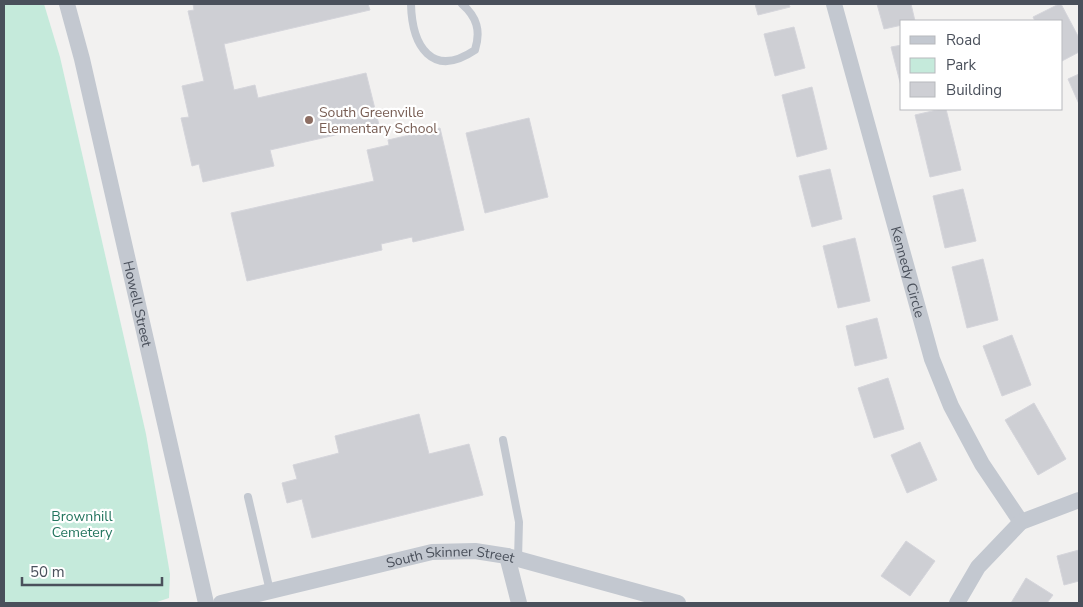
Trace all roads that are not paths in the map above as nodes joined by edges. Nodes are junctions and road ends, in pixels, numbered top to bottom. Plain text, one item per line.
1 (67, 4) edge
2 (411, 4) edge
3 (462, 4) edge
4 (834, 4) edge
5 (503, 440) dead end
6 (248, 497) dead end
7 (1079, 500) edge
8 (1021, 522) junction
9 (513, 558) junction
10 (270, 591) junction
11 (206, 603) edge
12 (220, 603) edge
13 (518, 603) edge
14 (678, 603) edge
15 (957, 603) edge

1 - 11 street, Howell Street
2 - 3 lane
4 - 8 street, Kennedy Circle
5 - 9 lane
6 - 10 lane
7 - 8 street
8 - 15 street
9 - 10 street, South Skinner Street
9 - 13 street
9 - 14 street, South Skinner Street
10 - 12 street, South Skinner Street

